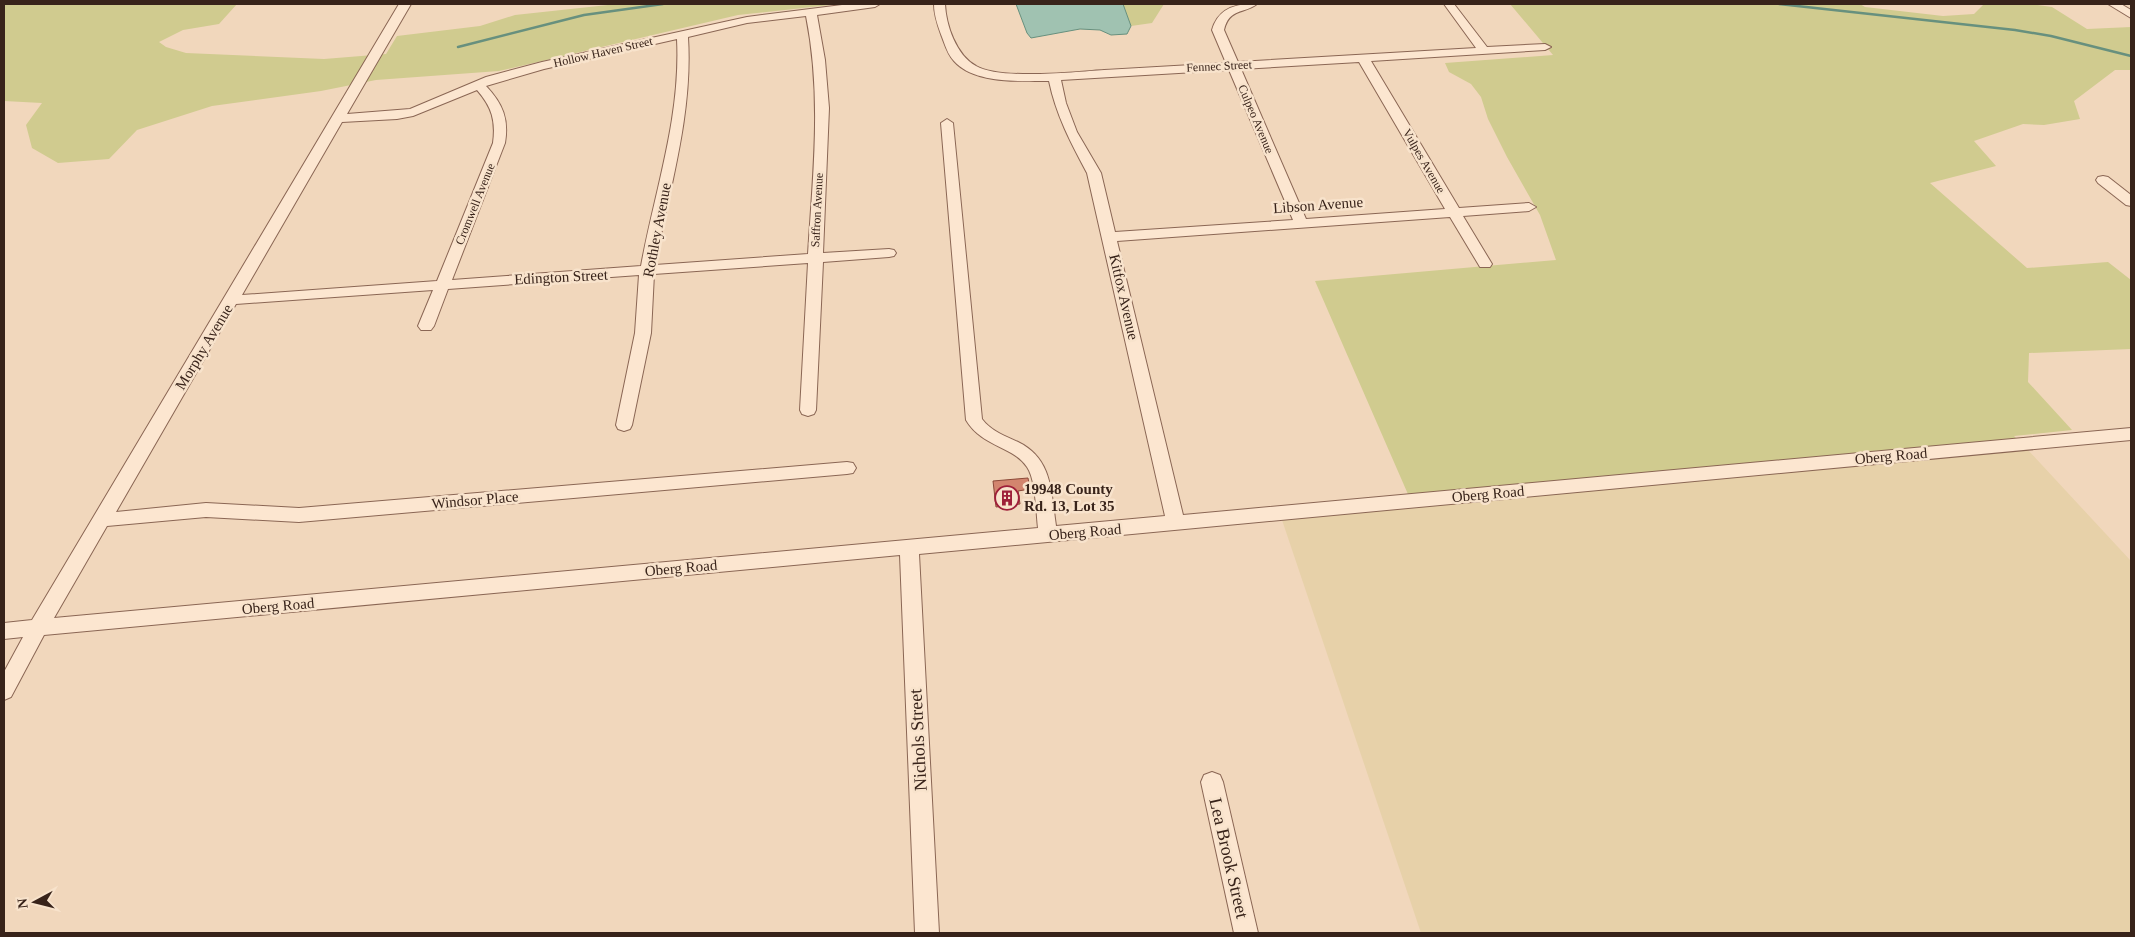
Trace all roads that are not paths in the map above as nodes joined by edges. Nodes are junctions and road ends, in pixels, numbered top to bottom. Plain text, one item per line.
1 (405, 4) edge
2 (875, 4) edge
3 (939, 4) edge
4 (1251, 4) edge
5 (1449, 4) edge
6 (2114, 4) edge
7 (811, 12) junction
8 (2131, 15) edge
9 (682, 34) junction
10 (1545, 47) dead end
11 (1484, 51) junction
12 (1363, 58) junction
13 (1233, 65) junction
14 (1054, 77) junction
15 (479, 85) junction
16 (338, 118) junction
17 (947, 123) dead end
18 (2104, 180) dead end
19 (2131, 202) edge
20 (1530, 207) dead end
21 (1454, 212) junction
22 (1301, 223) junction
23 (1110, 237) junction
24 (889, 253) dead end
25 (815, 260) junction
26 (1485, 264) dead end
27 (647, 272) junction
28 (442, 284) junction
29 (232, 300) junction
30 (426, 326) dead end
31 (808, 410) dead end
32 (624, 425) dead end
33 (2131, 434) edge
34 (848, 468) dead end
35 (102, 520) junction
36 (1176, 523) junction
37 (1048, 535) junction
38 (909, 547) junction
39 (38, 628) junction
40 (4, 631) edge
41 (4, 692) edge
42 (1212, 782) dead end
43 (927, 933) edge
44 (1246, 933) edge

1 - 16 street, Morphy Avenue
2 - 7 street, Hollow Haven Street
3 - 14 street, Fennec Street
4 - 13 street, Culpeo Avenue
5 - 11 street
6 - 8 street
7 - 9 street, Hollow Haven Street
7 - 25 street, Saffron Avenue
9 - 15 street, Hollow Haven Street
9 - 27 street, Rothley Avenue
10 - 11 street, Fennec Street
11 - 12 street, Fennec Street
12 - 13 street, Fennec Street
12 - 21 street, Vulpes Avenue
13 - 14 street, Fennec Street
13 - 22 street, Culpeo Avenue
14 - 23 street, Kitfox Avenue
15 - 16 street, Hollow Haven Street
15 - 28 street, Cromwell Avenue
16 - 29 street, Morphy Avenue
17 - 37 street
18 - 19 street
20 - 21 street, Libson Avenue
21 - 22 street, Libson Avenue
21 - 26 street, Vulpes Avenue
22 - 23 street, Libson Avenue
23 - 36 street, Kitfox Avenue
24 - 25 street, Edington Street
25 - 27 street, Edington Street
25 - 31 street, Saffron Avenue
27 - 28 street, Edington Street
27 - 32 street, Rothley Avenue
28 - 29 street, Edington Street
28 - 30 street, Cromwell Avenue
29 - 35 street, Morphy Avenue
33 - 36 street, Oberg Road
34 - 35 street, Windsor Place
35 - 39 street, Morphy Avenue
36 - 37 street, Oberg Road
37 - 38 street, Oberg Road
38 - 39 street, Oberg Road
38 - 43 street, Nichols Street
39 - 40 street, Oberg Road
39 - 41 street, Morphy Avenue
42 - 44 street, Lea Brook Street

